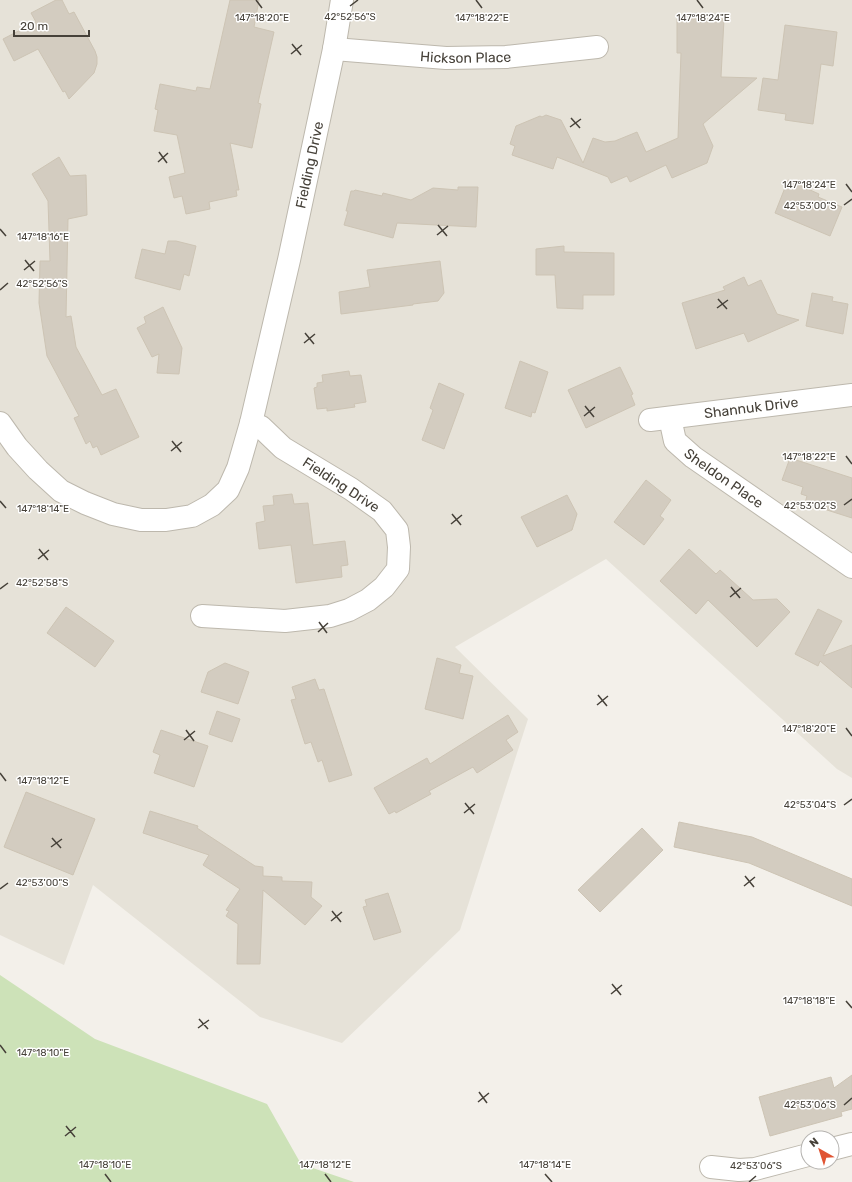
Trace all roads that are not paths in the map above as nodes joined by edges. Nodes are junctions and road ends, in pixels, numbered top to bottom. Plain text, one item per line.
1 (342, 0) edge
2 (597, 47) dead end
3 (334, 49) junction
4 (852, 396) edge
5 (660, 419) joint
6 (0, 423) edge
7 (251, 423) junction
8 (852, 567) edge
9 (202, 616) dead end
10 (852, 1144) edge
11 (840, 1147) edge
12 (800, 1157) edge
13 (711, 1167) dead end

1 - 3 street, Fielding Drive
2 - 3 street, Hickson Place
3 - 7 street, Fielding Drive
4 - 5 street, Shannuk Drive
5 - 8 street, Sheldon Place
6 - 7 street, Fielding Drive
7 - 9 street, Fielding Drive
10 - 11 street
12 - 13 street

